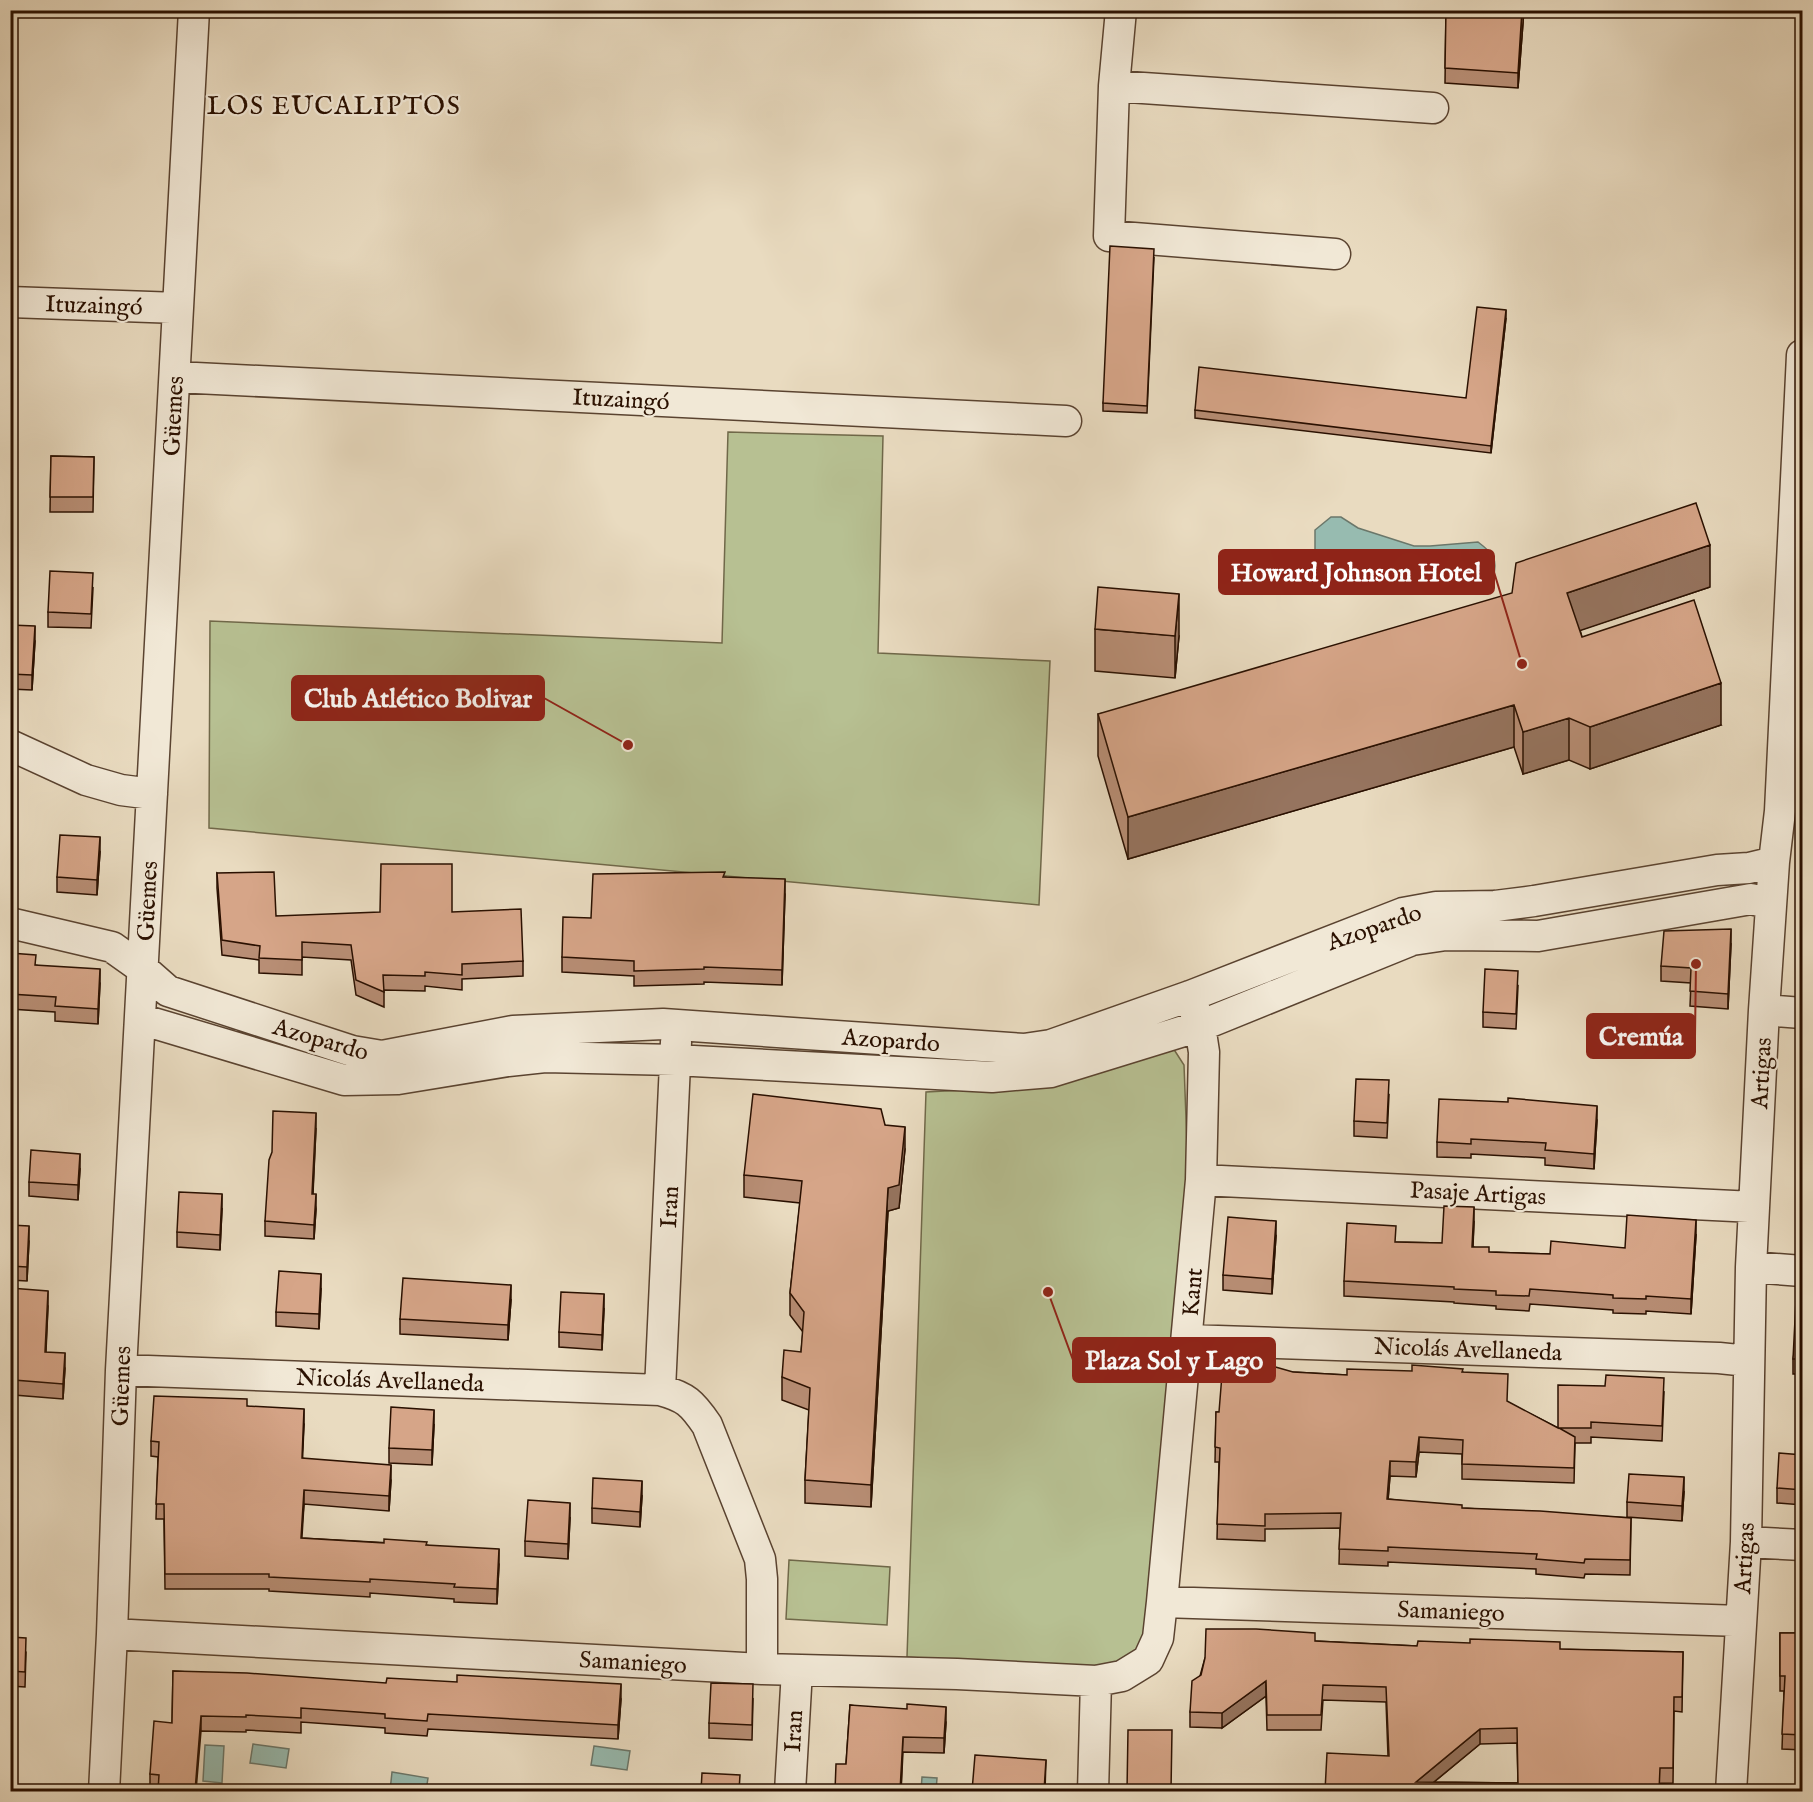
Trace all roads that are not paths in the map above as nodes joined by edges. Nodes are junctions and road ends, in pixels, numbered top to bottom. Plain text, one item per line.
1 (194, 10) edge
2 (1121, 10) edge
3 (1114, 86) junction
4 (1433, 108) dead end
5 (1335, 254) dead end
6 (10, 302) edge
7 (178, 308) junction
8 (1803, 355) edge
9 (176, 376) junction
10 (1066, 421) dead end
11 (1798, 533) edge
12 (10, 746) edge
13 (152, 794) junction
14 (1791, 812) edge
15 (1774, 862) junction
16 (1771, 904) junction
17 (10, 923) edge
18 (143, 969) junction
19 (1190, 996) junction
20 (1764, 1010) junction
21 (1803, 1013) edge
22 (140, 1019) junction
23 (677, 1025) junction
24 (1200, 1026) junction
25 (675, 1060) junction
26 (1201, 1180) junction
27 (1754, 1207) junction
28 (1751, 1266) junction
29 (1803, 1271) edge
30 (1187, 1340) junction
31 (1748, 1361) junction
32 (121, 1370) junction
33 (660, 1390) junction
34 (1746, 1542) junction
35 (1803, 1545) edge
36 (1162, 1602) junction
37 (1741, 1621) junction
38 (112, 1634) junction
39 (1148, 1660) joint
40 (762, 1669) junction
41 (796, 1670) junction
42 (1096, 1681) junction
43 (104, 1791) edge
44 (790, 1791) edge
45 (1093, 1791) edge
46 (1731, 1791) edge

1 - 7 street, Güemes
2 - 3 street
3 - 4 street
3 - 5 street
6 - 7 street, Ituzaingó
7 - 9 street, Güemes
8 - 11 street, Artigas
9 - 10 street, Ituzaingó
9 - 13 street, Güemes
11 - 14 street, Artigas
12 - 13 street
13 - 18 street, Güemes
14 - 15 street, Artigas
15 - 16 street, Artigas
15 - 19 street, Azopardo
16 - 20 street, Artigas
16 - 24 street, Azopardo
17 - 18 street, Azopardo
18 - 22 street, Güemes
18 - 23 street, Azopardo
19 - 23 street, Azopardo
19 - 24 street, Kant
20 - 21 street
20 - 27 street, Artigas
22 - 25 street, Azopardo
22 - 32 street, Güemes
23 - 25 street, Iran
24 - 25 street, Azopardo
24 - 26 street, Kant
25 - 33 street, Iran
26 - 27 street, Pasaje Artigas
26 - 30 street, Kant
27 - 28 street, Artigas
28 - 29 street
28 - 31 street, Artigas
30 - 31 street, Nicolás Avellaneda
30 - 36 street, Kant
31 - 34 street, Artigas
32 - 33 street, Nicolás Avellaneda
32 - 38 street, Güemes
33 - 40 street
34 - 35 street
34 - 37 street, Artigas
36 - 37 street, Samaniego
36 - 39 street, Kant
37 - 46 street, Artigas
38 - 40 street, Samaniego
38 - 43 street, Güemes
39 - 42 street, Samaniego
40 - 41 street, Samaniego
41 - 42 street, Samaniego
41 - 44 street, Iran
42 - 45 street

